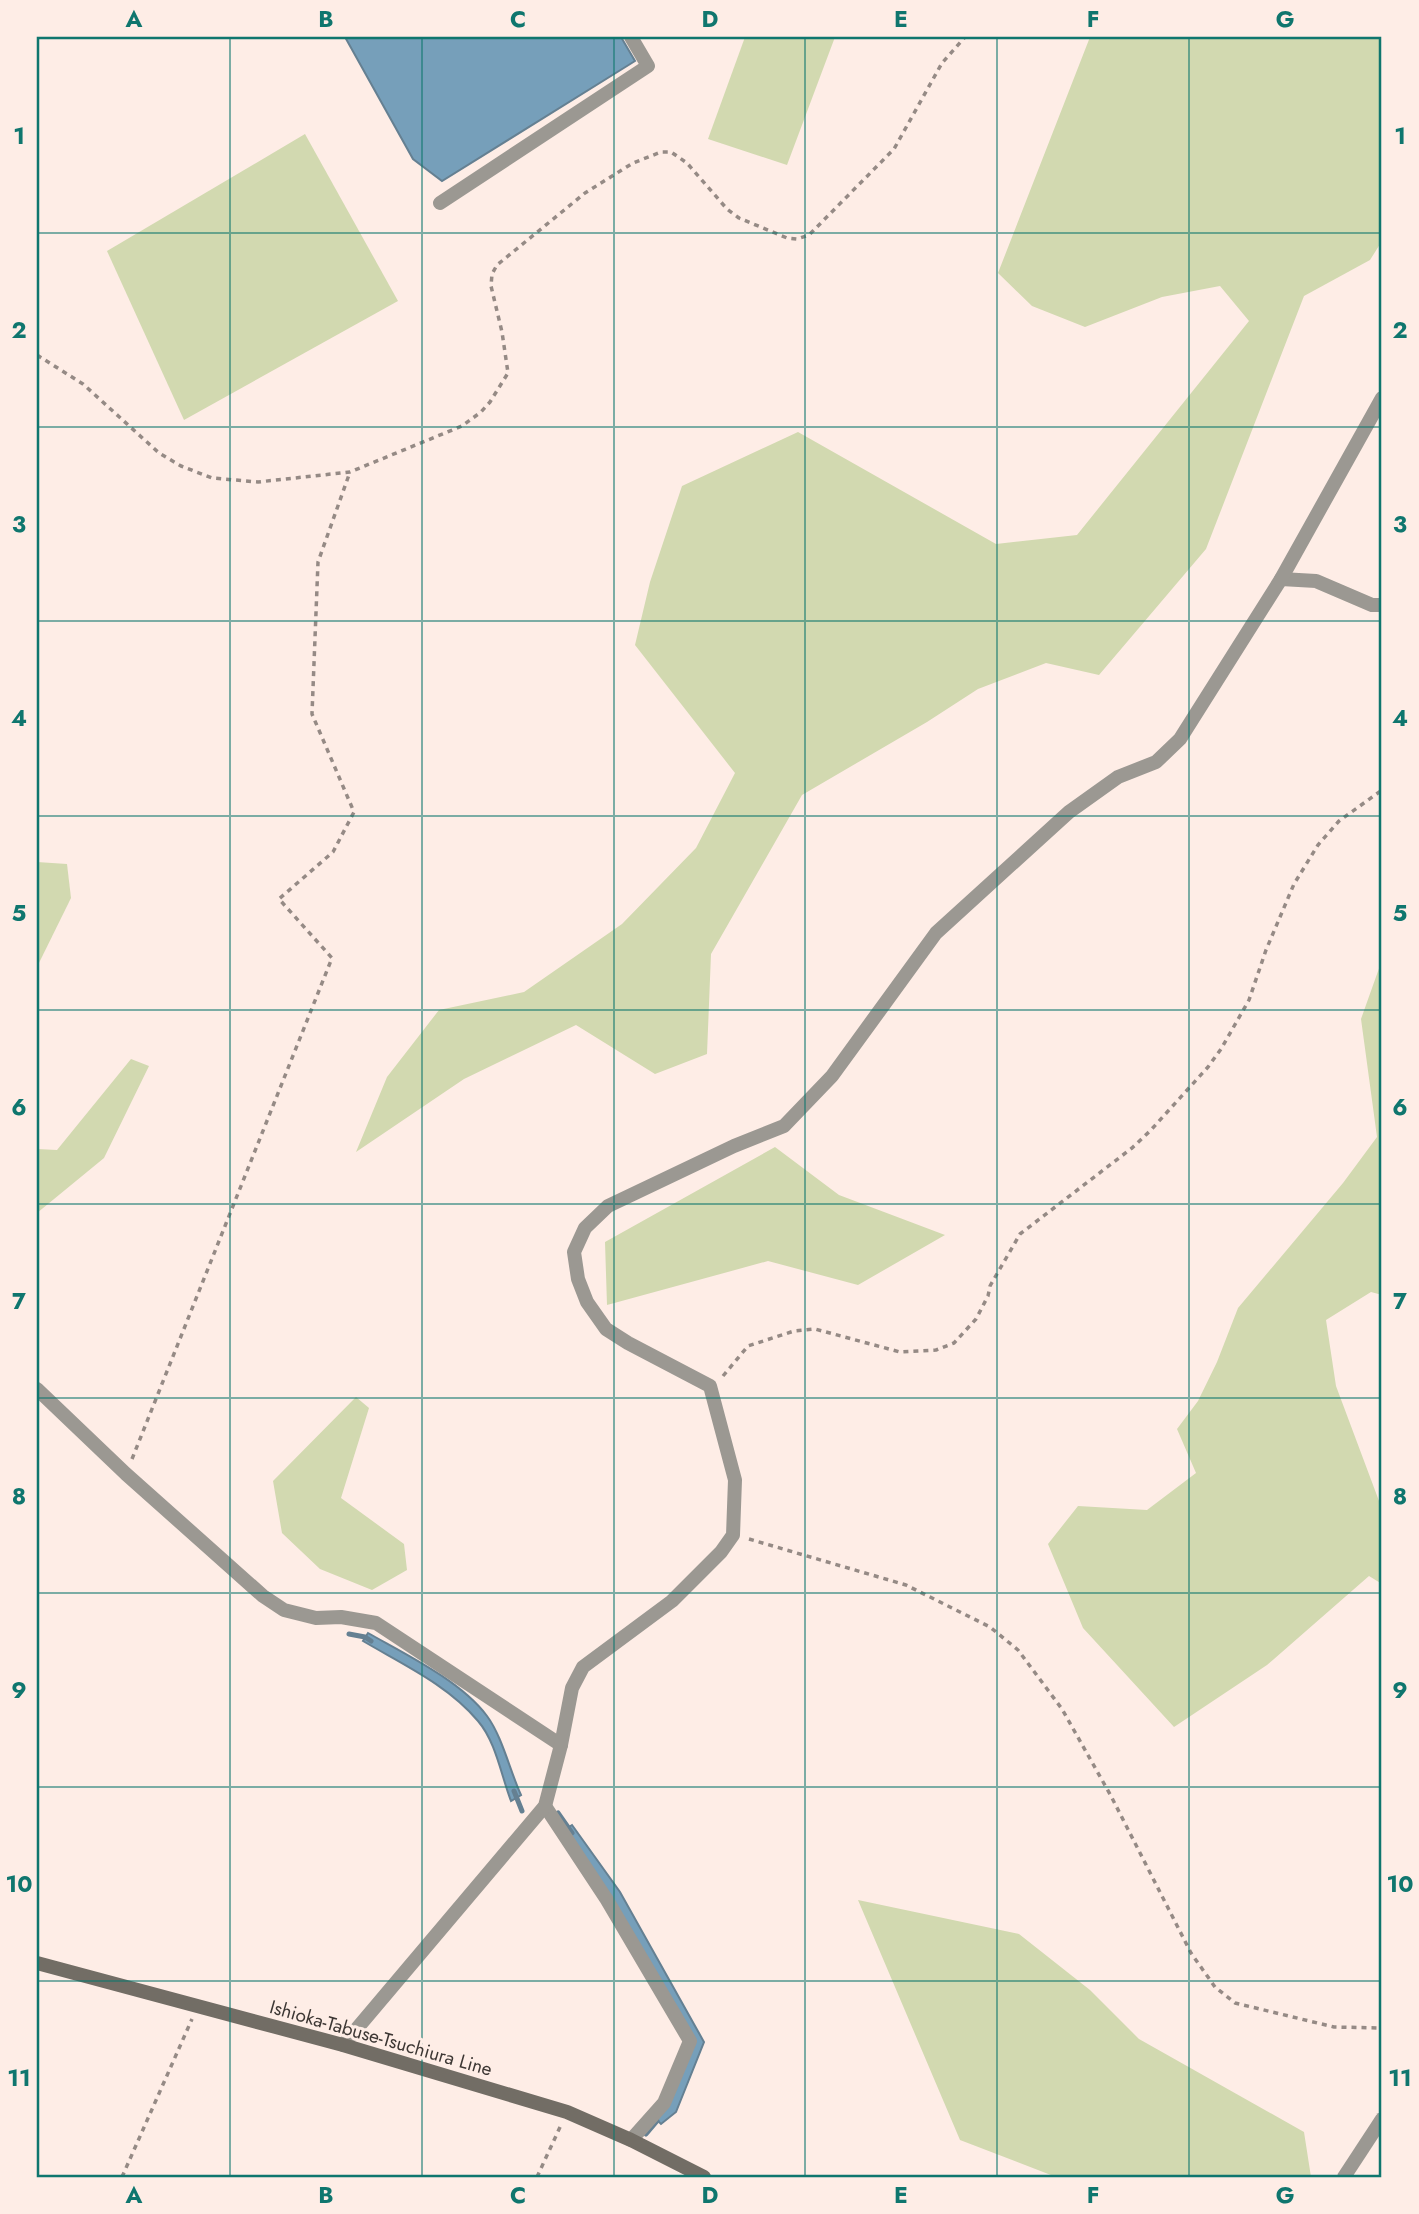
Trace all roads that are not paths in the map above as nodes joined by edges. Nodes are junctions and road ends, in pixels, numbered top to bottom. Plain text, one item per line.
1 (631, 37) edge
2 (440, 203) dead end
3 (1382, 398) edge
4 (1281, 579) junction
5 (1382, 605) edge
6 (37, 1389) edge
7 (561, 1745) junction
8 (545, 1806) junction
9 (37, 1963) edge
10 (343, 2045) junction
11 (1382, 2119) edge
12 (631, 2140) junction
13 (704, 2177) edge
14 (1344, 2177) edge

1 - 2 street
3 - 4 street
4 - 5 street
4 - 7 street
6 - 7 street
7 - 8 street
8 - 10 street
8 - 12 street
9 - 10 main road, Ishioka-Tabuse-Tsuchiura Line
10 - 12 main road, Ishioka-Tabuse-Tsuchiura Line
11 - 14 street
12 - 13 main road, Ishioka-Tabuse-Tsuchiura Line

